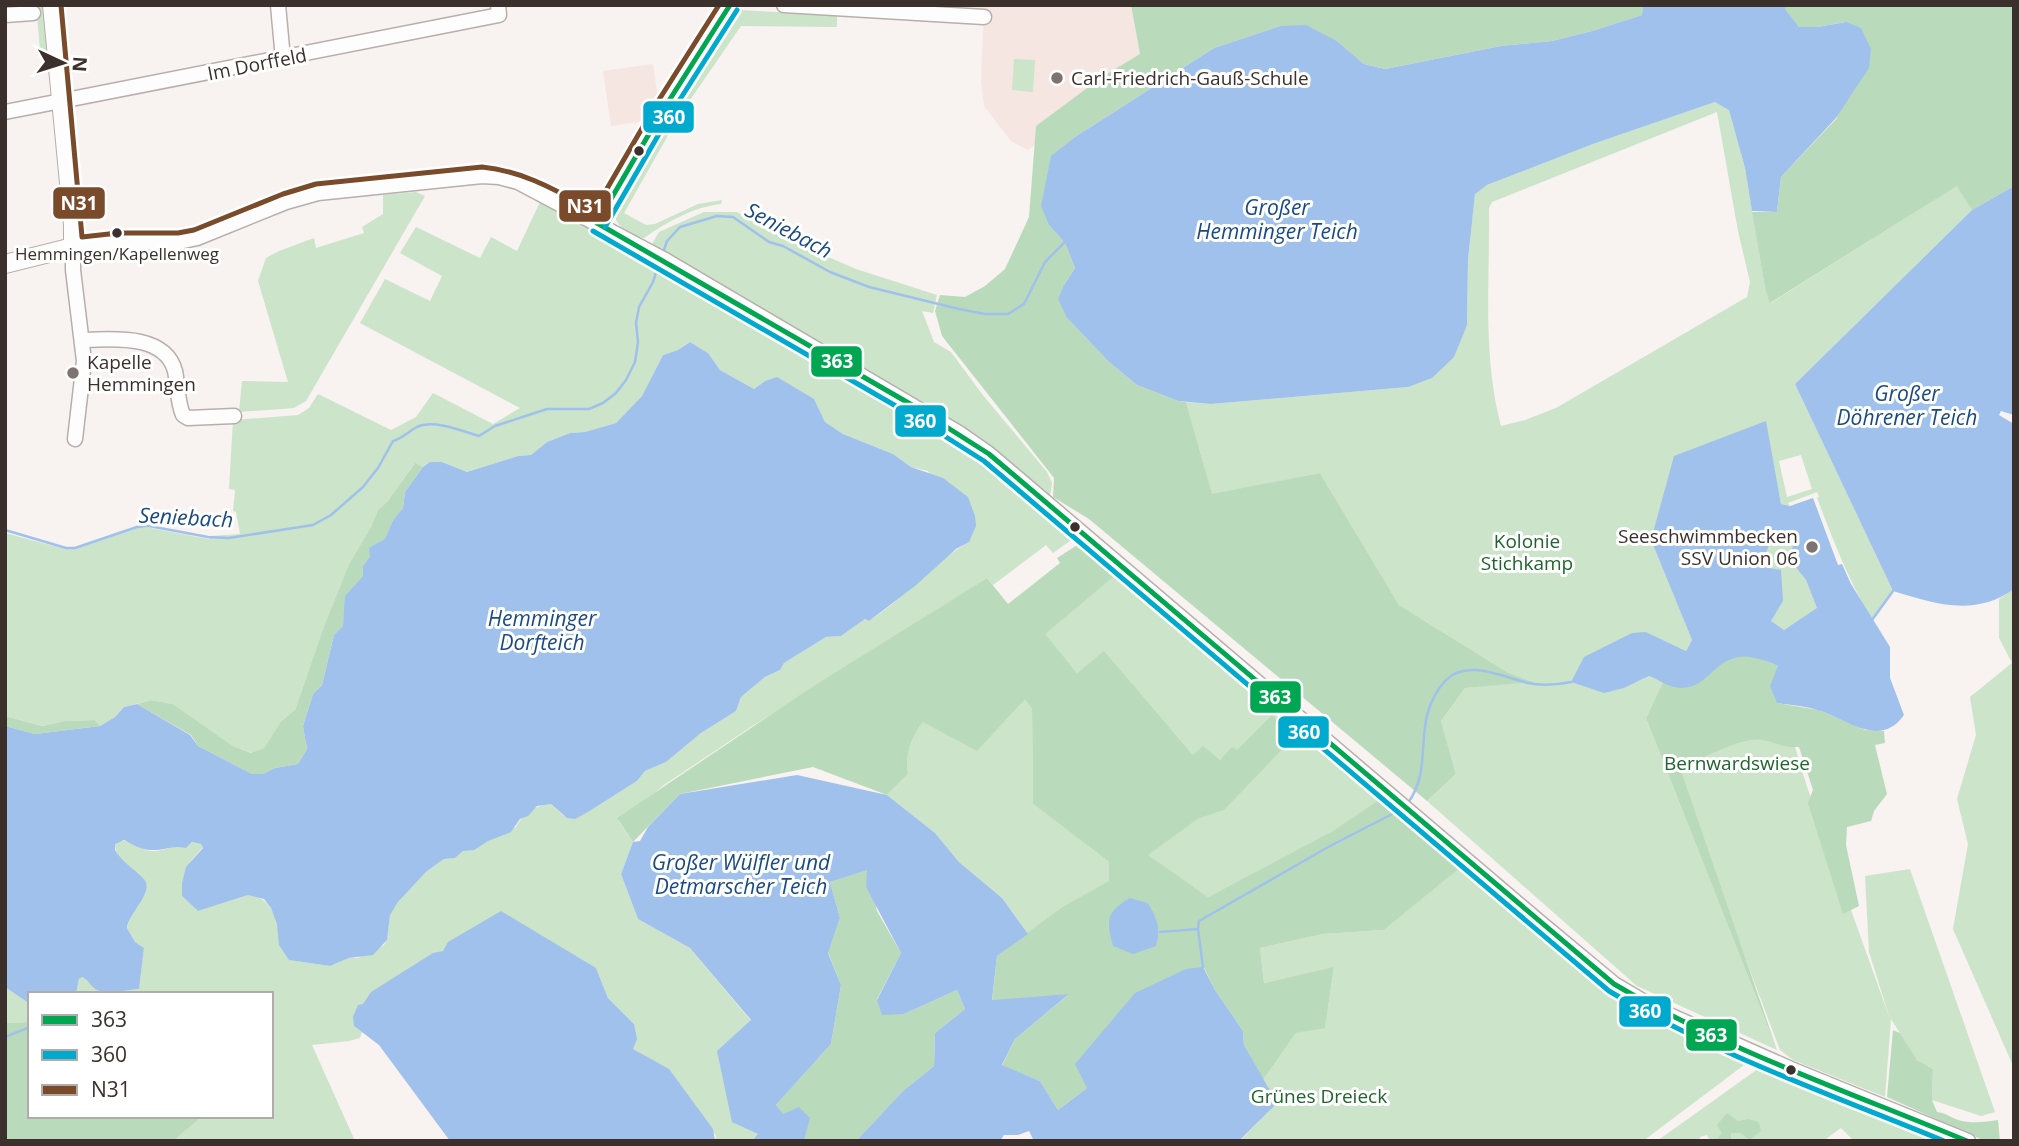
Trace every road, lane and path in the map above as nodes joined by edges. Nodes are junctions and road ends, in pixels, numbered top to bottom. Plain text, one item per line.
1 (52, 5) edge
2 (278, 5) edge
3 (498, 5) edge
4 (730, 5) edge
5 (784, 5) edge
6 (33, 13) dead end
7 (5, 15) edge
8 (984, 17) dead end
9 (283, 59) junction
10 (61, 101) junction
11 (5, 112) edge
12 (597, 223) junction
13 (73, 247) junction
14 (5, 264) edge
15 (83, 340) junction
16 (234, 416) dead end
17 (75, 439) dead end
18 (1968, 1141) edge

1 - 10 main road
2 - 9 street
3 - 9 street, Im Dorffeld
4 - 12 street
5 - 8 street
6 - 7 street
9 - 10 street, Im Dorffeld
10 - 11 street, Im Dorffeld
10 - 13 main road
12 - 13 street
12 - 18 street
13 - 14 main road
13 - 15 street
15 - 16 street
15 - 17 street

